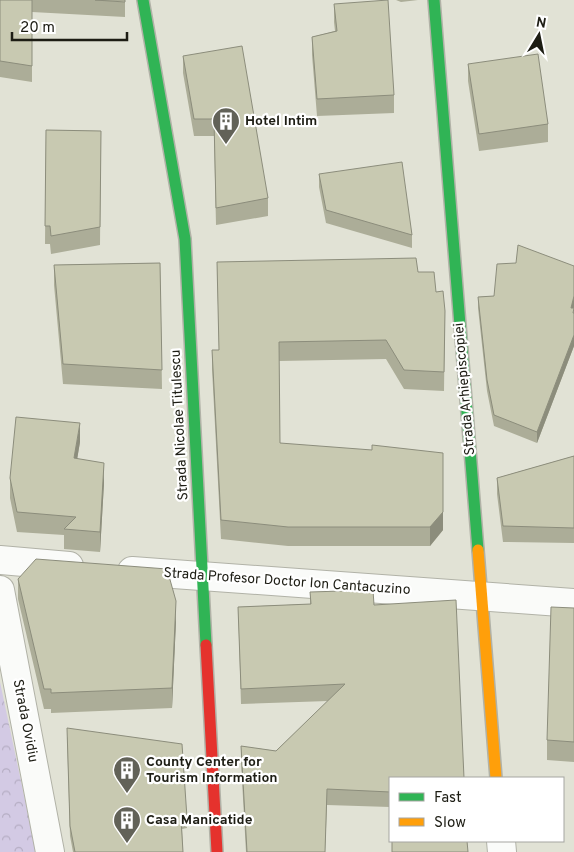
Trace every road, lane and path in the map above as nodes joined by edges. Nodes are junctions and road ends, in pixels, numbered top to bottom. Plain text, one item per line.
1 (143, 0) edge
2 (434, 0) edge
3 (0, 560) edge
4 (203, 576) junction
5 (0, 590) edge
6 (481, 596) junction
7 (574, 603) edge
8 (496, 777) edge
9 (50, 852) edge
10 (217, 852) edge

1 - 4 street, Strada Nicolae Titulescu
2 - 6 street, Strada Arhiepiscopiei
3 - 4 street, Strada Profesor Doctor Ion Cantacuzino
4 - 6 street, Strada Profesor Doctor Ion Cantacuzino
4 - 10 street, Strada Nicolae Titulescu
5 - 9 street, Strada Ovidiu
6 - 7 street, Strada Profesor Doctor Ion Cantacuzino
6 - 8 street, Strada Arhiepiscopiei

